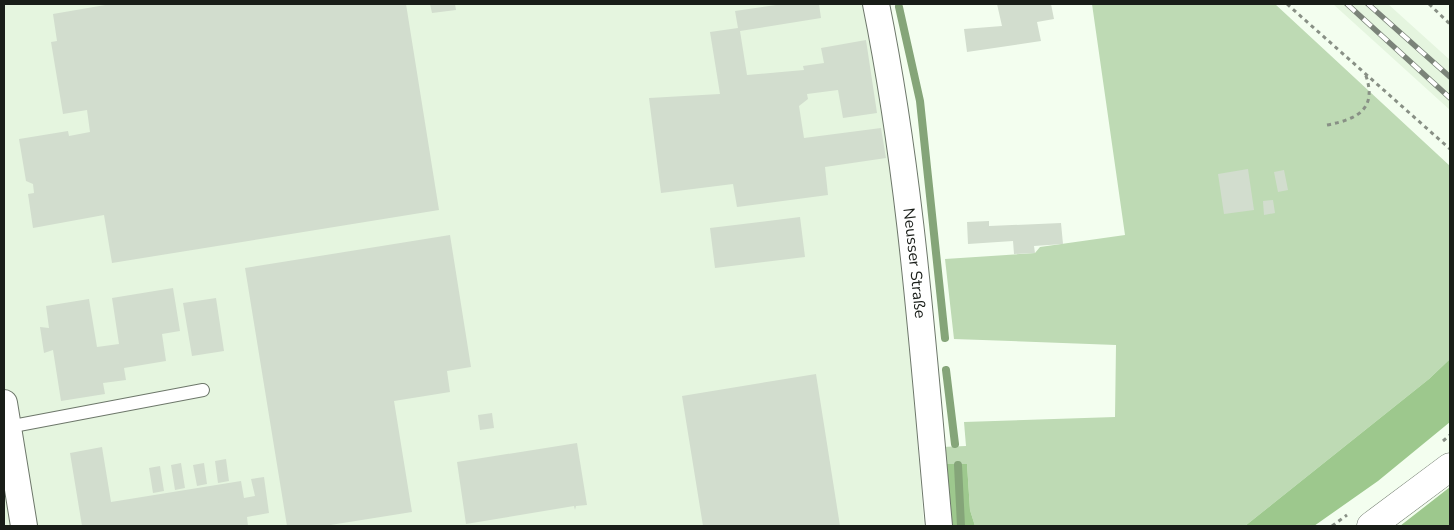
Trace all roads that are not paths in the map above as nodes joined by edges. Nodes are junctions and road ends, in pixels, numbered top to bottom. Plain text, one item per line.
1 (876, 4) edge
2 (203, 390) dead end
3 (6, 415) edge
4 (1450, 468) edge
5 (24, 526) edge
6 (939, 526) edge
7 (1371, 526) edge

1 - 6 street, Neusser Straße
2 - 3 lane
3 - 5 street
4 - 7 street

